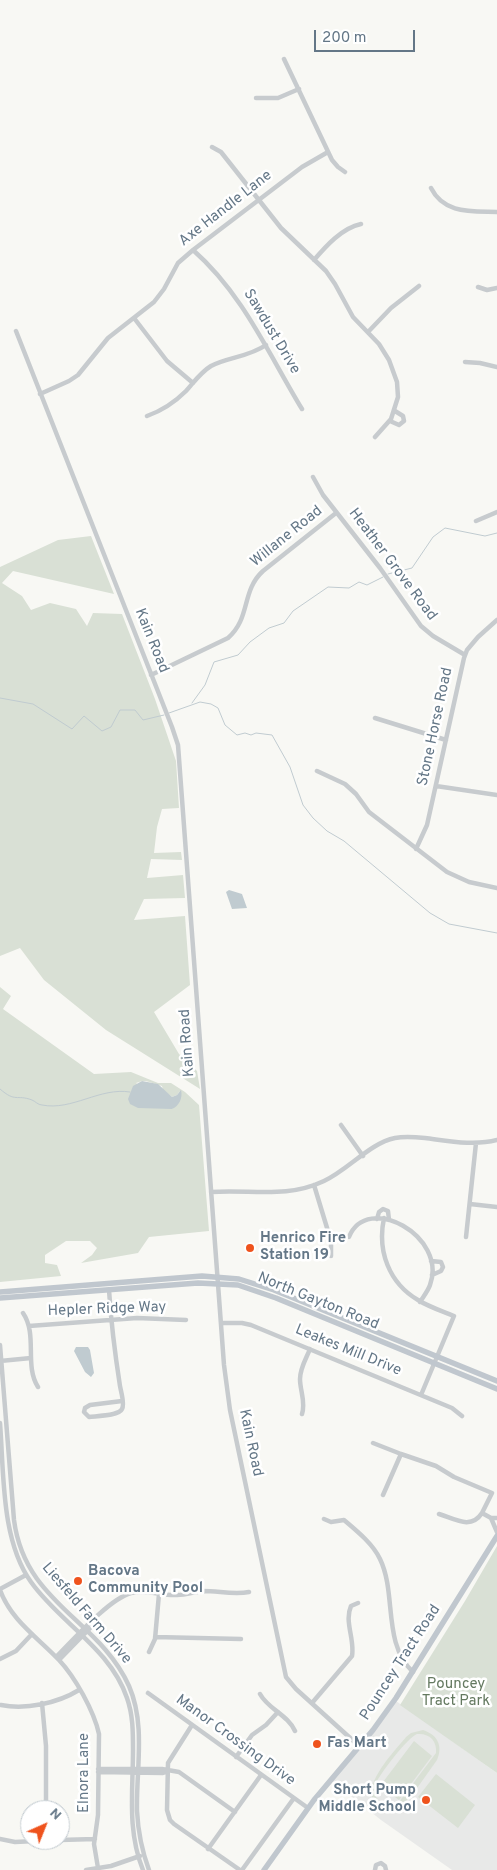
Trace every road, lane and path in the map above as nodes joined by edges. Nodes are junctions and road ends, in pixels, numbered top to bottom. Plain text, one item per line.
1 (284, 59) dead end
2 (299, 89) junction
3 (256, 98) dead end
4 (212, 147) dead end
5 (328, 152) junction
6 (345, 172) dead end
7 (431, 188) dead end
8 (259, 200) junction
9 (497, 212) edge
10 (361, 224) dead end
11 (193, 250) junction
12 (314, 260) junction
13 (419, 286) dead end
14 (478, 287) dead end
15 (497, 288) edge
16 (134, 318) junction
17 (16, 331) dead end
18 (368, 332) junction
19 (266, 345) junction
20 (465, 362) dead end
21 (497, 367) edge
22 (193, 382) junction
23 (40, 394) junction
24 (302, 409) dead end
25 (395, 411) junction
26 (146, 416) dead end
27 (390, 421) junction
28 (375, 437) dead end
29 (313, 477) dead end
30 (497, 512) edge
31 (336, 513) junction
32 (476, 521) dead end
33 (497, 620) edge
34 (465, 655) junction
35 (151, 674) junction
36 (375, 718) dead end
37 (446, 740) junction
38 (317, 770) dead end
39 (436, 786) junction
40 (497, 794) edge
41 (416, 849) junction
42 (497, 888) edge
43 (341, 1125) dead end
44 (497, 1140) edge
45 (476, 1143) junction
46 (363, 1156) junction
47 (314, 1185) junction
48 (211, 1192) junction
49 (470, 1204) junction
50 (497, 1207) edge
51 (376, 1219) junction
52 (386, 1219) junction
53 (349, 1237) dead end
54 (466, 1237) dead end
55 (331, 1256) dead end
56 (431, 1262) junction
57 (432, 1274) junction
58 (218, 1280) junction
59 (109, 1290) junction
60 (0, 1292) edge
61 (0, 1298) edge
62 (420, 1302) junction
63 (23, 1313) dead end
64 (112, 1320) junction
65 (186, 1320) dead end
66 (221, 1322) junction
67 (29, 1326) junction
68 (0, 1345) edge
69 (310, 1349) junction
70 (437, 1356) junction
71 (31, 1358) junction
72 (1, 1361) edge
73 (434, 1363) junction
74 (497, 1381) edge
75 (38, 1388) dead end
76 (497, 1390) edge
77 (421, 1395) junction
78 (122, 1401) junction
79 (302, 1414) dead end
80 (462, 1416) dead end
81 (0, 1424) edge
82 (373, 1443) dead end
83 (401, 1454) junction
84 (492, 1492) junction
85 (12, 1493) junction
86 (0, 1494) edge
87 (6, 1494) junction
88 (497, 1495) edge
89 (383, 1496) dead end
90 (482, 1513) junction
91 (439, 1514) dead end
92 (494, 1518) edge
93 (324, 1519) dead end
94 (497, 1532) edge
95 (497, 1536) edge
96 (26, 1575) junction
97 (0, 1589) edge
98 (249, 1592) dead end
99 (159, 1594) junction
100 (358, 1603) dead end
101 (85, 1630) junction
102 (32, 1634) junction
103 (81, 1634) junction
104 (156, 1636) junction
105 (241, 1639) dead end
106 (149, 1652) dead end
107 (0, 1659) edge
108 (57, 1659) junction
109 (413, 1672) junction
110 (79, 1690) junction
111 (148, 1693) dead end
112 (260, 1694) dead end
113 (42, 1703) junction
114 (312, 1703) junction
115 (2, 1705) dead end
116 (278, 1712) junction
117 (192, 1725) junction
118 (295, 1731) dead end
119 (359, 1746) junction
120 (236, 1757) junction
121 (98, 1770) junction
122 (135, 1771) junction
123 (168, 1771) junction
124 (261, 1775) junction
125 (294, 1798) junction
126 (46, 1800) edge
127 (308, 1808) junction
128 (235, 1812) junction
129 (0, 1839) edge
130 (95, 1839) junction
131 (70, 1840) edge
132 (20, 1842) edge
133 (208, 1849) junction
134 (144, 1855) junction
135 (138, 1857) junction
136 (98, 1868) junction
137 (86, 1870) edge
138 (143, 1870) edge
139 (150, 1870) edge
140 (241, 1870) edge
141 (264, 1870) edge
142 (375, 1870) edge
143 (386, 1870) edge

1 - 2 street
2 - 3 street
2 - 5 street
4 - 8 street
5 - 6 street
5 - 8 street, Axe Handle Lane
7 - 9 street
8 - 11 street, Axe Handle Lane
8 - 12 street
10 - 12 street
11 - 16 street, Axe Handle Lane
11 - 19 street, Sawdust Drive
12 - 18 street
13 - 18 street
14 - 15 street
16 - 22 street
16 - 23 street, Axe Handle Lane
17 - 23 street, Kain Road
18 - 25 street
19 - 22 street
19 - 24 street, Sawdust Drive
20 - 21 street
22 - 26 street
23 - 35 street, Kain Road
25 - 27 street
25 - 27 street
27 - 28 street
29 - 31 street, Heather Grove Road
30 - 32 street
31 - 34 street, Heather Grove Road
31 - 35 street, Willane Road
33 - 34 street, Stone Horse Road
34 - 37 street, Stone Horse Road
35 - 48 street, Kain Road
36 - 37 street
37 - 39 street, Stone Horse Road
38 - 41 street
39 - 40 street
39 - 41 street, Stone Horse Road
41 - 42 street
43 - 46 street
44 - 45 street
45 - 46 street
45 - 49 street
46 - 47 street
47 - 48 street
47 - 55 street
48 - 58 street, Kain Road
49 - 50 street
49 - 54 street
51 - 52 street
51 - 52 street
51 - 53 street
52 - 56 street
52 - 62 street
56 - 57 street
56 - 57 street
57 - 62 street
58 - 59 main road, North Gayton Road
58 - 60 main road, North Gayton Road
58 - 66 street, Kain Road
58 - 70 main road, North Gayton Road
58 - 73 main road, North Gayton Road
59 - 61 main road, North Gayton Road
59 - 64 street
62 - 70 street
63 - 67 street
64 - 65 street, Hepler Ridge Way
64 - 67 street, Hepler Ridge Way
64 - 78 street
66 - 69 street, Leakes Mill Drive
66 - 114 street, Kain Road
67 - 71 street
68 - 72 street, Liesfeld Farm Drive
69 - 77 street, Leakes Mill Drive
69 - 79 street
70 - 73 street
70 - 74 main road, North Gayton Road
71 - 72 street
71 - 75 street
72 - 85 street, Liesfeld Farm Drive
73 - 76 main road, North Gayton Road
73 - 77 street
77 - 80 street, Leakes Mill Drive
78 - 78 street
81 - 87 street, Liesfeld Farm Drive
82 - 83 street
83 - 84 street
83 - 89 street
84 - 88 street
84 - 90 street
85 - 87 street
85 - 101 street, Liesfeld Farm Drive
86 - 87 street
87 - 96 street, Liesfeld Farm Drive
90 - 91 street
90 - 92 street
92 - 94 street
93 - 109 street
95 - 109 main road, Pouncey Tract Road
96 - 97 street
96 - 103 street, Liesfeld Farm Drive
97 - 102 street, Elnora Lane
98 - 99 street
99 - 101 street
99 - 104 street
100 - 114 street
101 - 103 street
101 - 122 street, Liesfeld Farm Drive
102 - 107 street
102 - 108 street, Elnora Lane
103 - 108 street
103 - 122 street, Liesfeld Farm Drive
104 - 105 street
104 - 106 street
108 - 110 street, Elnora Lane
109 - 119 main road, Pouncey Tract Road
110 - 113 street
110 - 121 street, Elnora Lane
111 - 117 street, Manor Crossing Drive
112 - 116 street
113 - 115 street
113 - 126 street
114 - 119 street, Kain Road
116 - 118 street
116 - 120 street
117 - 120 street, Manor Crossing Drive
117 - 123 street
119 - 127 main road, Pouncey Tract Road
120 - 124 street, Manor Crossing Drive
121 - 122 street
121 - 130 street, Elnora Lane
122 - 123 street
122 - 134 street, Liesfeld Farm Drive
122 - 135 street, Liesfeld Farm Drive
123 - 128 street
123 - 133 street
124 - 125 street, Manor Crossing Drive
124 - 128 street
125 - 127 street, Manor Crossing Drive
125 - 140 street
127 - 141 main road, Pouncey Tract Road
128 - 133 street
129 - 132 street
130 - 131 street
130 - 136 street, Elnora Lane
133 - 140 street
134 - 135 street
134 - 139 street, Liesfeld Farm Drive
135 - 136 street
135 - 138 street, Liesfeld Farm Drive
136 - 137 street
142 - 143 street

